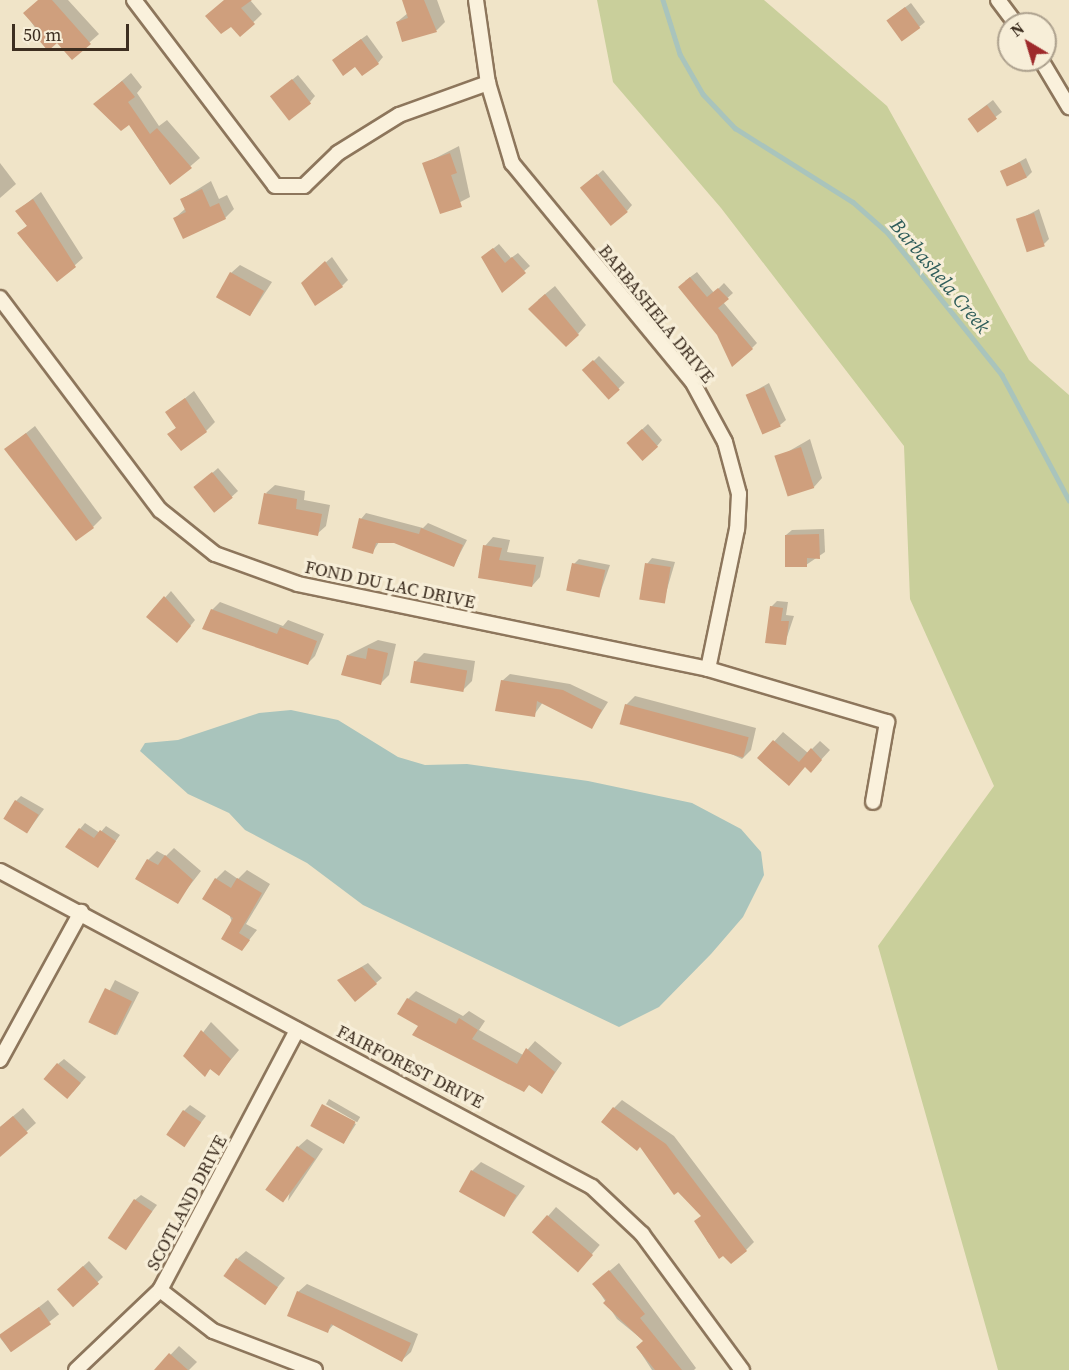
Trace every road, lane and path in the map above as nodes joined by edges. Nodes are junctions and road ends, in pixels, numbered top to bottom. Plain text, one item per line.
1 (134, 0) edge
2 (476, 0) edge
3 (1048, 72) edge
4 (488, 84) junction
5 (1069, 107) edge
6 (0, 298) edge
7 (708, 669) junction
8 (873, 802) dead end
9 (0, 871) edge
10 (81, 912) junction
11 (297, 1030) junction
12 (0, 1060) edge
13 (160, 1290) junction
14 (76, 1370) edge
15 (315, 1370) edge
16 (742, 1370) edge

1 - 4 street
2 - 4 street, BARBASHELA DRIVE
3 - 5 street
4 - 7 street, BARBASHELA DRIVE
6 - 7 street, FOND DU LAC DRIVE
7 - 8 street, FOND DU LAC DRIVE
9 - 10 street, FAIRFOREST DRIVE
10 - 11 street, FAIRFOREST DRIVE
10 - 12 street
11 - 13 street, SCOTLAND DRIVE
11 - 16 street, FAIRFOREST DRIVE
13 - 14 street, SCOTLAND DRIVE
13 - 15 street

